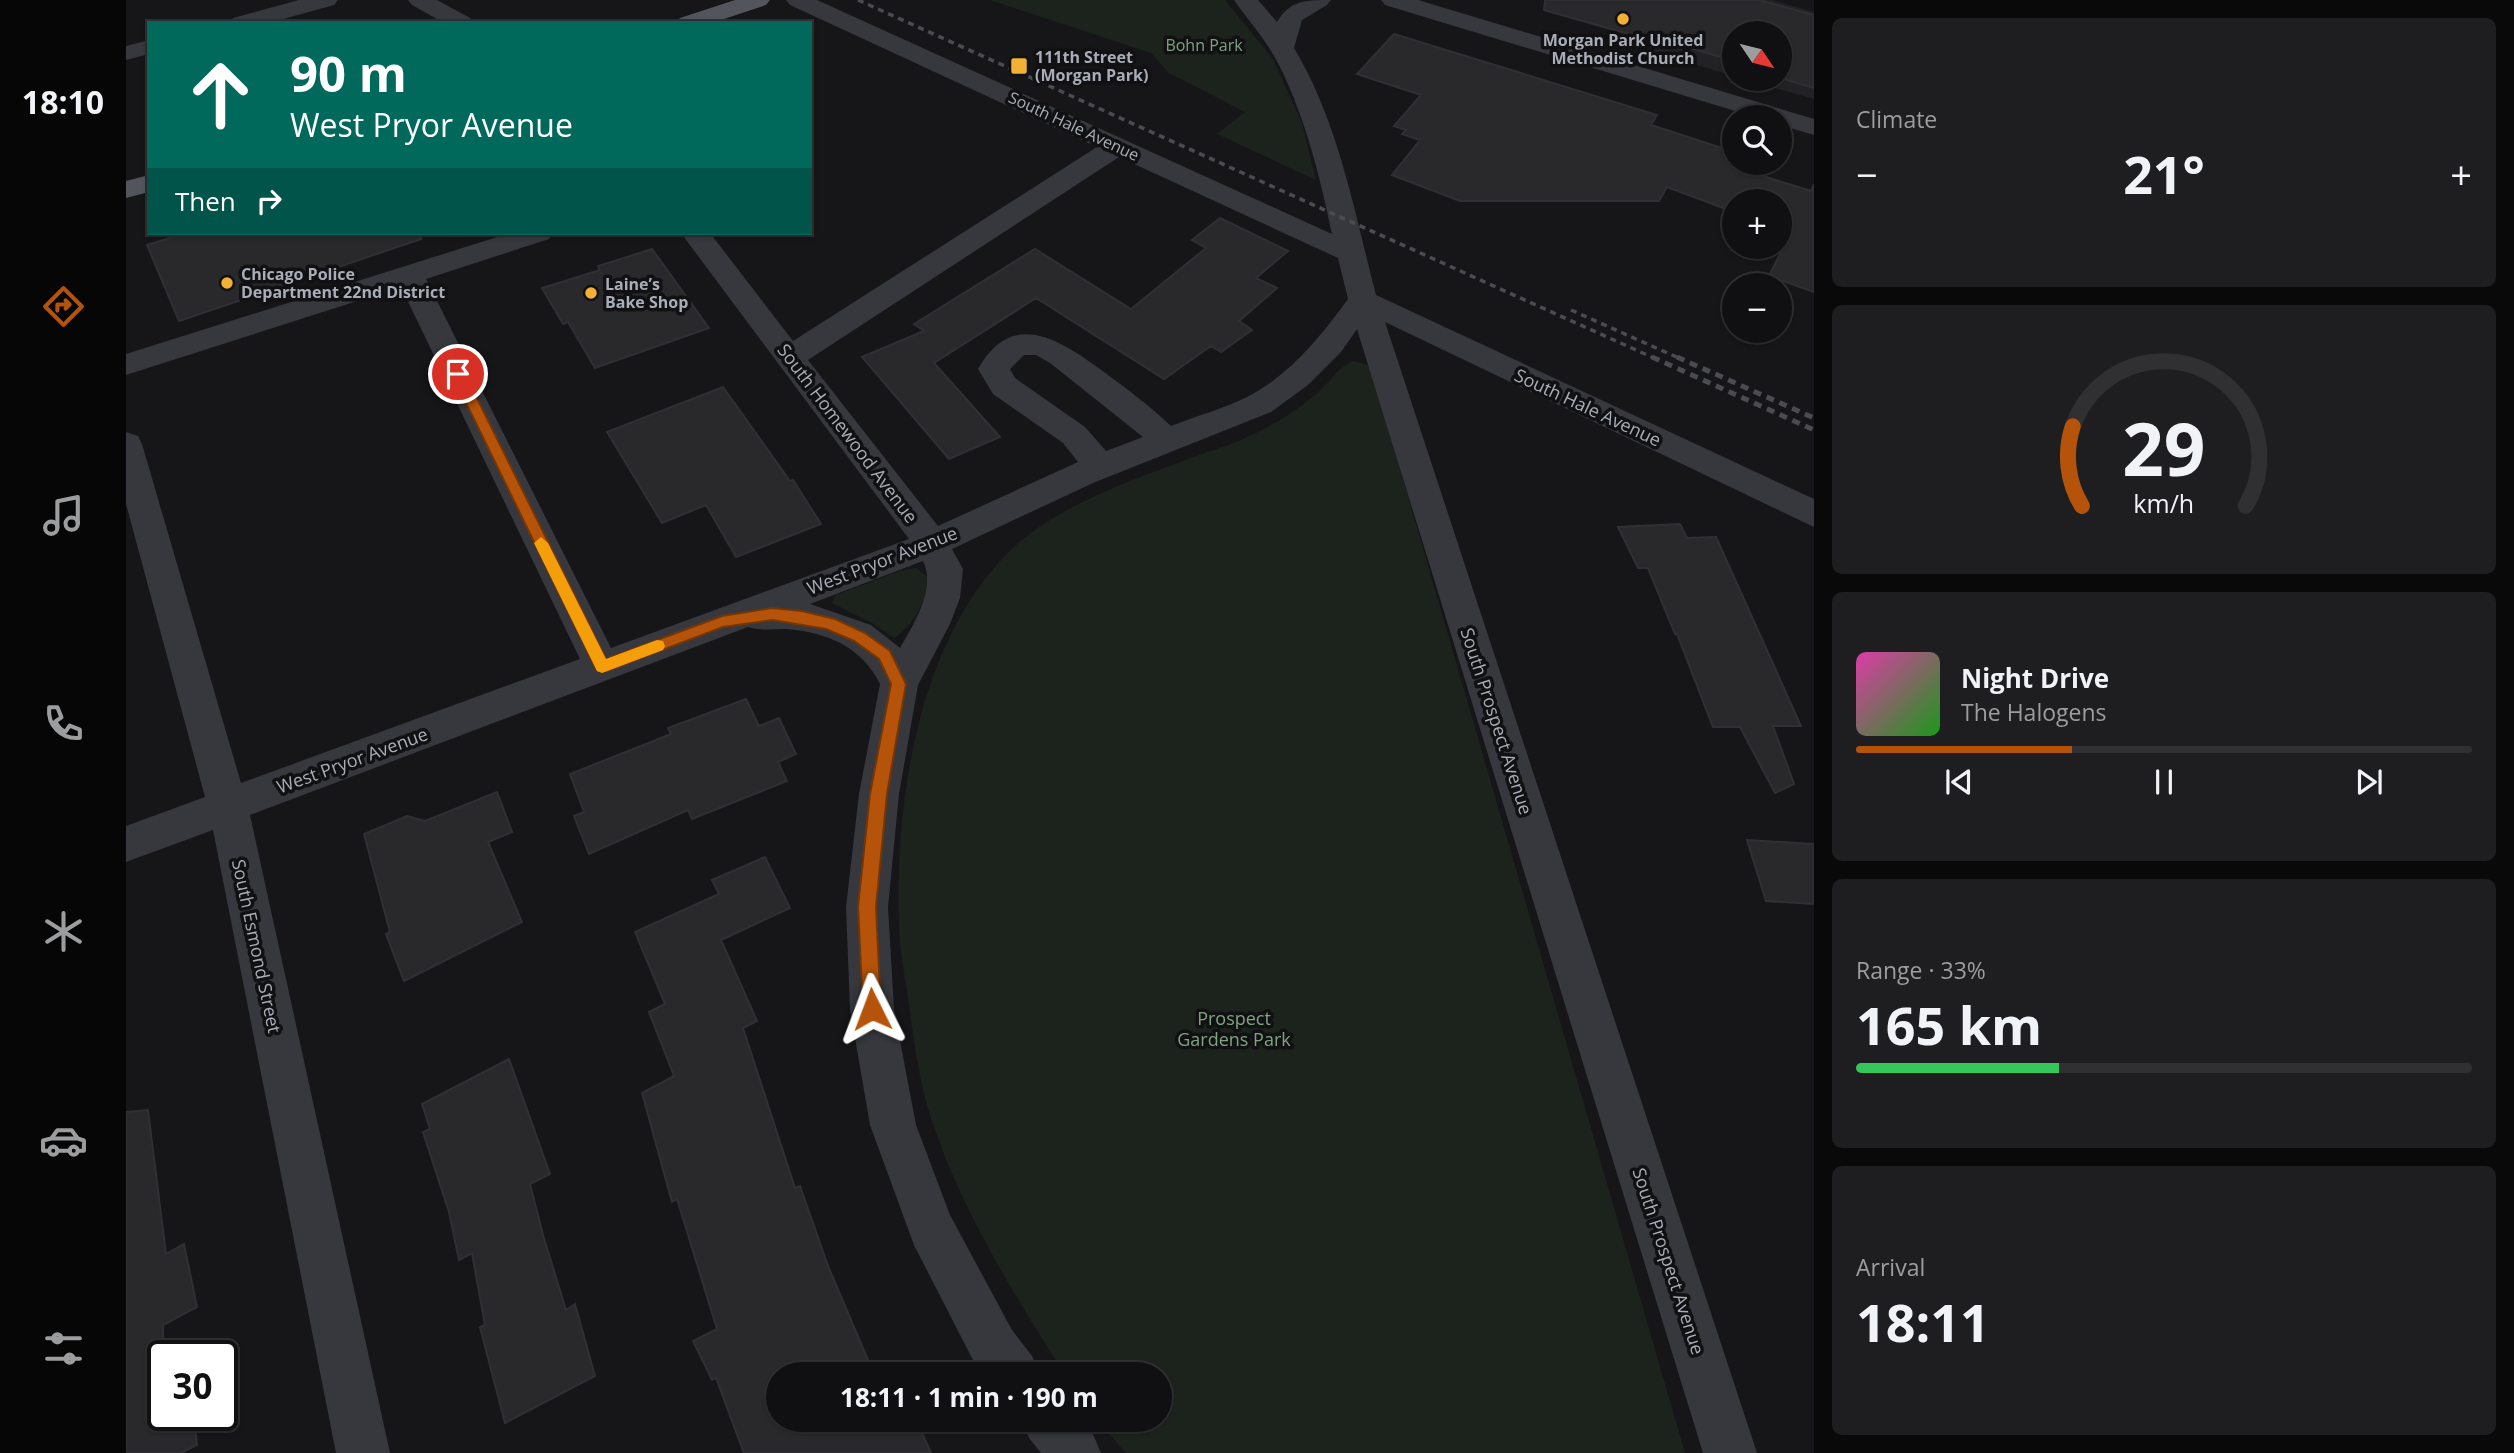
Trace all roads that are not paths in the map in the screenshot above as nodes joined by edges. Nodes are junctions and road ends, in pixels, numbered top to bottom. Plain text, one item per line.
1 (326, 0) edge
2 (421, 0) edge
3 (476, 0) edge
4 (758, 0) edge
5 (798, 0) edge
6 (1246, 0) edge
7 (1319, 0) edge
8 (1394, 0) edge
9 (455, 18) edge
10 (248, 21) edge
11 (694, 21) edge
12 (1283, 46) junction
13 (147, 48) edge
14 (126, 54) edge
15 (1814, 127) edge
16 (1117, 145) junction
17 (147, 184) edge
18 (126, 190) edge
19 (533, 235) edge
20 (697, 235) edge
21 (1349, 252) junction
22 (409, 274) junction
23 (1363, 300) junction
24 (790, 357) junction
25 (126, 365) edge
26 (1167, 441) junction
27 (126, 444) edge
28 (1100, 467) junction
29 (1814, 514) edge
30 (932, 544) junction
31 (722, 622) junction
32 (602, 667) junction
33 (899, 684) junction
34 (228, 806) junction
35 (126, 844) edge
36 (1005, 1362) edge
37 (1058, 1432) edge
38 (363, 1453) edge
39 (1074, 1453) edge
40 (1730, 1453) edge

1 - 10 street
2 - 9 street
3 - 9 street
4 - 11 main road
5 - 16 street, South Hale Avenue
6 - 12 street, South Prospect Avenue
7 - 12 street
8 - 15 street
12 - 21 street, South Prospect Avenue
13 - 14 street
16 - 21 street, South Hale Avenue
16 - 24 street
17 - 18 main road
19 - 22 street
20 - 24 street, South Homewood Avenue
21 - 23 street, South Prospect Avenue
22 - 25 street
22 - 32 street
23 - 26 street, West Pryor Avenue
23 - 29 street, South Hale Avenue
23 - 40 street, South Prospect Avenue
24 - 30 street, South Homewood Avenue
26 - 28 street, West Pryor Avenue
26 - 28 street
27 - 34 street, South Esmond Street
28 - 30 street, West Pryor Avenue
30 - 31 street, West Pryor Avenue
30 - 33 street, South Homewood Avenue
31 - 32 street, West Pryor Avenue
31 - 33 street
32 - 34 street, West Pryor Avenue
33 - 36 street, South Homewood Avenue
34 - 35 street, West Pryor Avenue
34 - 38 street, South Esmond Street
37 - 39 street

